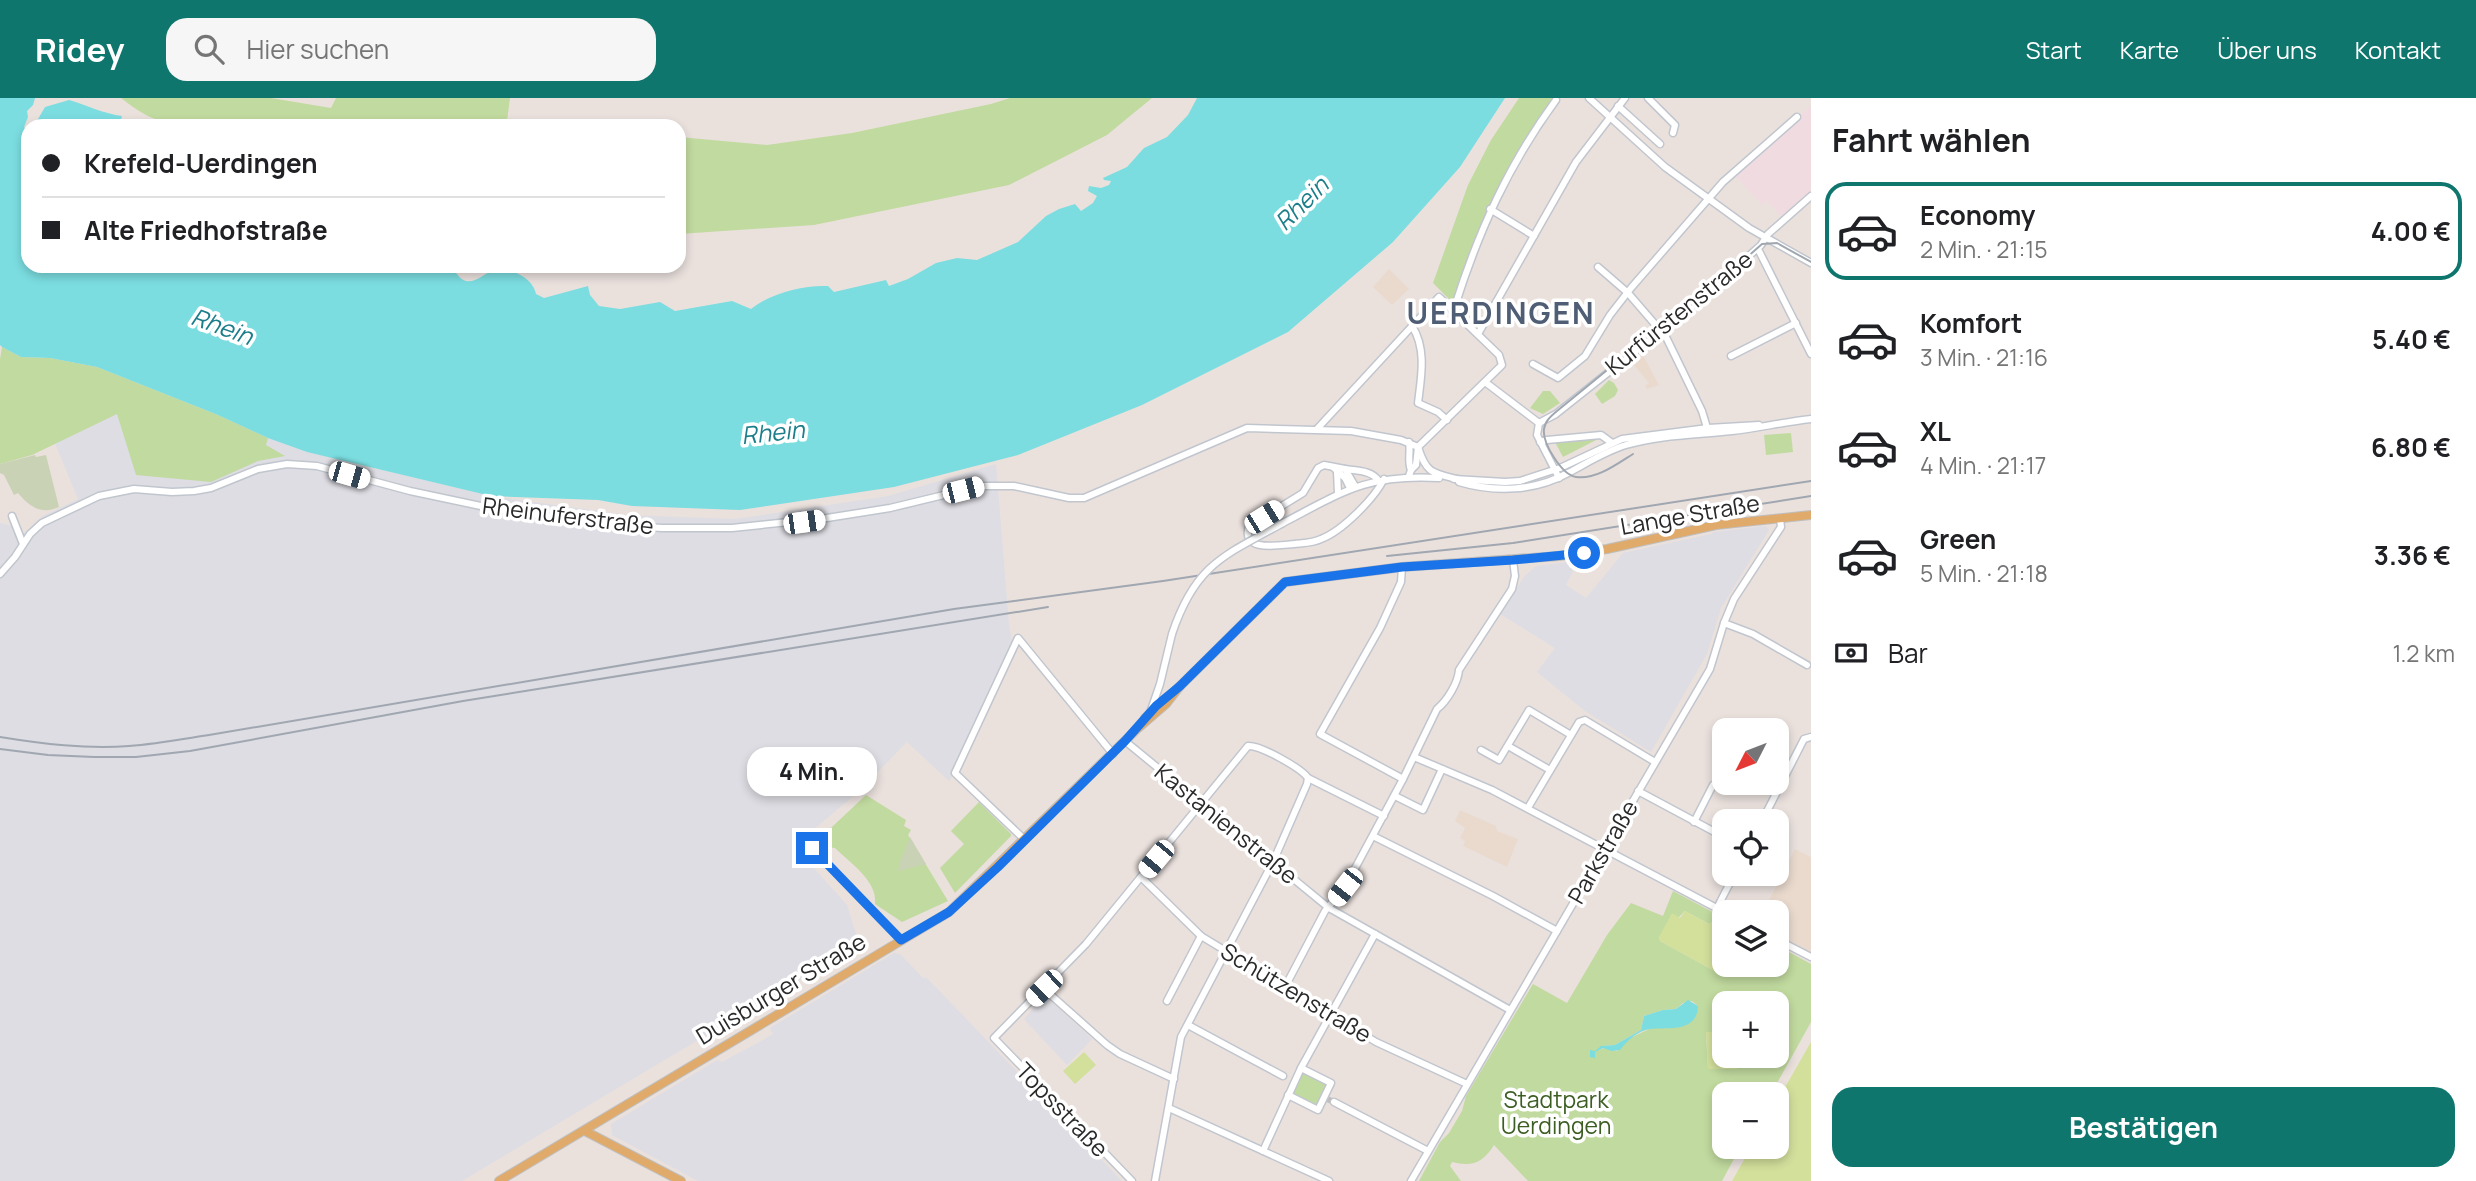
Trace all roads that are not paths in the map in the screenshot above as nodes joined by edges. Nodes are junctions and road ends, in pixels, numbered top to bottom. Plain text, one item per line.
1 (1589, 98) edge
2 (1625, 98) edge
3 (1648, 98) edge
4 (1556, 100) dead end
5 (1618, 106) junction
6 (1797, 117) dead end
7 (1609, 118) junction
8 (1673, 133) dead end
9 (1660, 144) dead end
10 (1811, 197) edge
11 (1708, 199) junction
12 (1490, 209) junction
13 (1534, 236) junction
14 (1766, 237) junction
15 (1758, 249) junction
16 (1811, 263) edge
17 (1598, 267) dead end
18 (1628, 293) junction
19 (1452, 310) junction
20 (1796, 323) junction
21 (1412, 326) junction
22 (1661, 330) junction
23 (1478, 334) junction
24 (1811, 354) edge
25 (1731, 356) dead end
26 (1533, 364) dead end
27 (1485, 382) junction
28 (1811, 419) edge
29 (1447, 420) junction
30 (1539, 422) junction
31 (1317, 429) junction
32 (1708, 431) junction
33 (1409, 442) junction
34 (1541, 442) junction
35 (1612, 443) junction
36 (1418, 447) junction
37 (1334, 468) junction
38 (1345, 469) junction
39 (1555, 470) junction
40 (1410, 473) junction
41 (1448, 478) junction
42 (1559, 478) junction
43 (1457, 479) junction
44 (1381, 480) junction
45 (1352, 487) junction
46 (1338, 494) junction
47 (1811, 515) edge
48 (12, 516) dead end
49 (1780, 519) junction
50 (23, 544) junction
51 (1513, 560) junction
52 (1402, 567) junction
53 (0, 574) edge
54 (1283, 584) joint
55 (1724, 623) junction
56 (1807, 665) dead end
57 (1160, 684) junction
58 (1180, 686) junction
59 (1173, 693) junction
60 (1150, 712) junction
61 (1138, 729) junction
62 (1572, 735) junction
63 (1811, 737) edge
64 (1125, 741) junction
65 (1508, 746) junction
66 (1481, 750) dead end
67 (1113, 754) junction
68 (1415, 757) junction
69 (1655, 762) junction
70 (1442, 769) junction
71 (1550, 771) junction
72 (1308, 778) junction
73 (1404, 779) junction
74 (1712, 787) edge
75 (1638, 791) junction
76 (1395, 796) junction
77 (1202, 804) junction
78 (1530, 806) dead end
79 (1768, 809) edge
80 (1384, 816) junction
81 (1694, 822) junction
82 (1712, 832) edge
83 (1373, 836) junction
84 (1025, 841) junction
85 (812, 848) dead end
86 (1604, 849) junction
87 (1273, 862) junction
88 (1141, 877) junction
89 (1712, 906) edge
90 (1329, 908) junction
91 (1557, 931) junction
92 (1375, 934) junction
93 (1201, 936) junction
94 (901, 940) junction
95 (1789, 946) edge
96 (1226, 951) junction
97 (1811, 957) edge
98 (1285, 987) junction
99 (1044, 988) junction
100 (1167, 1001) dead end
101 (1510, 1010) junction
102 (1330, 1015) junction
103 (1188, 1025) junction
104 (1301, 1068) junction
105 (1288, 1078) junction
106 (1174, 1079) junction
107 (1467, 1084) junction
108 (1288, 1095) junction
109 (1328, 1099) junction
110 (1169, 1108) junction
111 (585, 1130) junction
112 (1263, 1151) junction
113 (1428, 1151) junction
114 (499, 1181) edge
115 (681, 1181) edge
116 (1132, 1181) edge
117 (1155, 1181) edge
118 (1329, 1181) edge
119 (1411, 1181) edge

1 - 7 street
2 - 5 street
3 - 8 street
4 - 12 street
5 - 7 street
5 - 9 street
6 - 11 street
7 - 11 street
7 - 13 street
10 - 14 street, Kurfürstenstraße
11 - 14 street
11 - 18 street
12 - 13 street
12 - 19 street
13 - 23 street
14 - 15 street, Kurfürstenstraße
14 - 16 street
15 - 20 street
15 - 22 street, Kurfürstenstraße
17 - 18 street
18 - 22 street
18 - 26 street
19 - 21 street
19 - 23 street
20 - 24 street
20 - 25 street
21 - 29 street
21 - 31 street
22 - 30 street, Kurfürstenstraße
22 - 32 street
23 - 27 street
27 - 29 street
27 - 30 street
28 - 32 street
29 - 36 street
30 - 34 street
31 - 33 street, Rheinuferstraße
31 - 50 street, Rheinuferstraße
32 - 35 street
32 - 42 street
33 - 36 street, Rheinuferstraße
33 - 40 street
34 - 35 street
34 - 39 street
35 - 39 street
36 - 40 street
36 - 43 street
37 - 38 street
37 - 44 street
37 - 45 street
37 - 46 street
38 - 44 street
38 - 45 street
39 - 42 street
39 - 43 street
40 - 41 street
40 - 44 street
41 - 42 street
41 - 43 street
44 - 45 street
45 - 46 street
46 - 57 street, bridge
47 - 49 main road, Lange Straße
48 - 50 street
49 - 51 main road, Lange Straße
49 - 55 street, Parkstraße
50 - 53 street, Rheinuferstraße
51 - 52 main road, Lange Straße
51 - 68 street
52 - 54 main road, Lange Straße
52 - 73 street
54 - 58 main road, Duisburger Straße
55 - 56 street
55 - 69 street, Parkstraße
57 - 59 street
57 - 60 street
58 - 59 main road, Duisburger Straße
58 - 61 main road, Duisburger Straße
59 - 60 main road, Duisburger Straße
60 - 61 main road, Duisburger Straße
61 - 64 main road, Duisburger Straße
62 - 65 street
62 - 69 street
62 - 71 street
63 - 79 street
64 - 67 main road, Duisburger Straße
64 - 77 street, Kastanienstraße
65 - 66 street
65 - 71 street
67 - 84 main road, Duisburger Straße
67 - 84 street
68 - 70 street
68 - 73 street
69 - 75 street, Parkstraße
70 - 76 street
70 - 86 street
71 - 78 street
72 - 77 street
72 - 80 street
72 - 87 street
73 - 76 street
74 - 81 street
75 - 81 street
75 - 86 street, Parkstraße
76 - 80 street
77 - 87 street, Kastanienstraße
77 - 88 street
80 - 83 street
81 - 82 street
83 - 90 street
83 - 91 street
84 - 94 main road, Duisburger Straße
85 - 94 street
86 - 89 street
86 - 91 street, Parkstraße
87 - 90 street, Kastanienstraße
87 - 96 street
88 - 93 street, Schützenstraße
88 - 99 street
90 - 92 street, Kastanienstraße
90 - 98 street
91 - 101 street, Parkstraße
92 - 101 street, Kastanienstraße
92 - 102 street
93 - 96 street, Schützenstraße
93 - 100 street
94 - 111 main road, Duisburger Straße
95 - 97 street
96 - 98 street, Schützenstraße
96 - 103 street
98 - 102 street, Schützenstraße
99 - 106 street
99 - 116 street, Topsstraße
101 - 107 street, Parkstraße
102 - 104 street
102 - 107 street, Schützenstraße
103 - 105 street
103 - 106 street
104 - 105 street
104 - 109 street
105 - 108 street
106 - 110 street
107 - 113 street, Parkstraße
108 - 109 street
108 - 112 street
109 - 113 street
110 - 112 street
110 - 117 street
111 - 114 main road, Duisburger Straße
111 - 115 main road
112 - 118 street
113 - 119 street, Parkstraße

